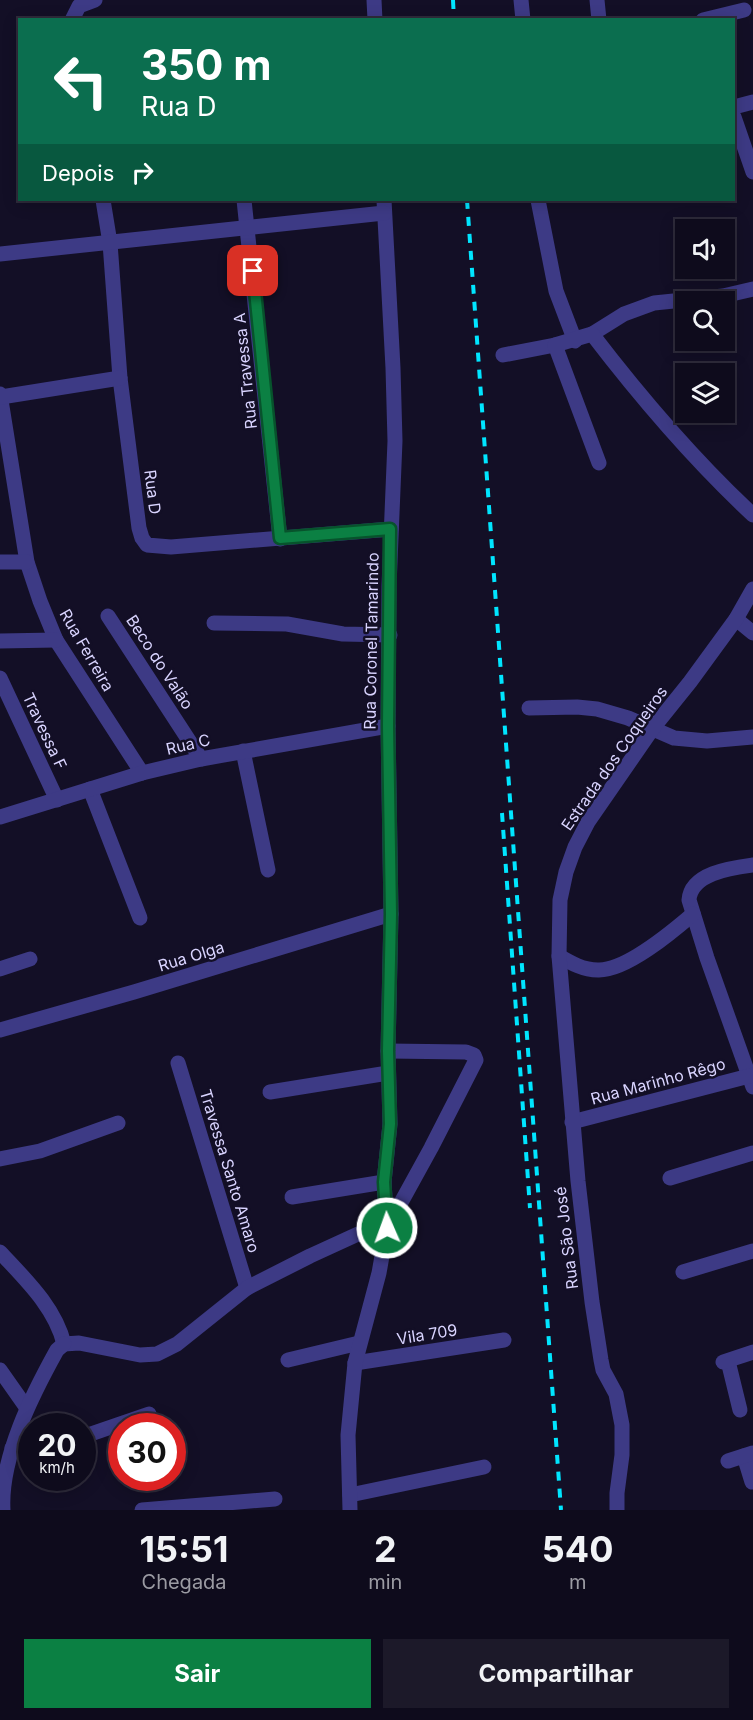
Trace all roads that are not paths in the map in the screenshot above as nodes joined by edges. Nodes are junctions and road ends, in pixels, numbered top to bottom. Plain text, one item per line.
1 (95, 0) edge
2 (374, 0) edge
3 (521, 0) edge
4 (597, 0) edge
5 (744, 10) dead end
6 (73, 18) edge
7 (375, 18) edge
8 (523, 18) edge
9 (599, 18) edge
10 (711, 18) edge
11 (753, 102) edge
12 (735, 107) edge
13 (735, 120) edge
14 (753, 172) edge
15 (103, 201) edge
16 (244, 201) edge
17 (538, 201) edge
18 (384, 206) edge
19 (248, 226) junction
20 (110, 243) junction
21 (0, 254) edge
22 (753, 289) edge
23 (592, 334) junction
24 (575, 341) junction
25 (555, 345) junction
26 (503, 354) dead end
27 (120, 378) junction
28 (0, 396) edge
29 (599, 463) dead end
30 (6, 474) edge
31 (753, 515) edge
32 (390, 529) junction
33 (280, 538) junction
34 (0, 562) edge
35 (27, 562) junction
36 (753, 590) edge
37 (108, 616) dead end
38 (736, 619) junction
39 (214, 623) dead end
40 (753, 633) edge
41 (390, 634) junction
42 (56, 640) junction
43 (0, 641) edge
44 (0, 678) edge
45 (529, 708) dead end
46 (388, 726) junction
47 (653, 728) junction
48 (753, 736) edge
49 (243, 751) junction
50 (201, 759) junction
51 (142, 773) junction
52 (90, 789) junction
53 (57, 800) junction
54 (0, 817) edge
55 (753, 865) edge
56 (268, 870) dead end
57 (391, 914) junction
58 (693, 914) junction
59 (140, 918) dead end
60 (559, 956) junction
61 (30, 959) dead end
62 (0, 969) edge
63 (0, 1030) edge
64 (388, 1051) junction
65 (178, 1064) dead end
66 (388, 1073) junction
67 (752, 1079) edge
68 (270, 1092) dead end
69 (572, 1122) junction
70 (118, 1123) dead end
71 (753, 1153) edge
72 (0, 1159) edge
73 (670, 1178) dead end
74 (384, 1182) junction
75 (292, 1197) dead end
76 (386, 1234) junction
77 (753, 1251) edge
78 (0, 1252) edge
79 (683, 1272) dead end
80 (247, 1288) junction
81 (504, 1340) dead end
82 (359, 1343) junction
83 (64, 1344) junction
84 (753, 1352) edge
85 (288, 1360) dead end
86 (355, 1363) junction
87 (0, 1370) edge
88 (26, 1407) junction
89 (740, 1410) dead end
90 (18, 1447) edge
91 (12, 1448) junction
92 (748, 1454) edge
93 (728, 1461) dead end
94 (484, 1467) dead end
95 (752, 1482) edge
96 (275, 1500) dead end
97 (350, 1502) edge
98 (168, 1509) edge
99 (3, 1510) edge
100 (142, 1510) edge
101 (617, 1510) edge

1 - 6 street
2 - 7 street
3 - 8 street
4 - 9 street
5 - 10 street
11 - 12 street
13 - 14 street
15 - 20 street, Rua D
16 - 19 street, Rua Travessa A
17 - 24 street
18 - 19 street
18 - 32 street, Rua Coronel Tamarindo
19 - 20 street
19 - 33 street, Rua Travessa A
20 - 21 street
20 - 27 street, Rua D
22 - 23 street
23 - 24 street
23 - 31 street
24 - 25 street
25 - 26 street
25 - 29 street
27 - 28 street
27 - 33 street, Rua D
28 - 30 street, Rua Ferreira
30 - 35 street, Rua Ferreira
32 - 33 street, Rua D
32 - 41 street, Rua Coronel Tamarindo
34 - 35 street
35 - 42 street, Rua Ferreira
36 - 38 street, Estrada dos Coqueiros
37 - 50 street, Beco do Valão
38 - 40 street
38 - 47 street, Estrada dos Coqueiros
39 - 41 street
41 - 46 street, Rua Coronel Tamarindo
42 - 43 street
42 - 51 street, Rua Ferreira
44 - 53 street, Travessa F
45 - 47 street
46 - 49 street, Rua C
46 - 57 street, Rua Coronel Tamarindo
47 - 48 street
47 - 60 street, Estrada dos Coqueiros
49 - 50 street, Rua C
49 - 56 street
50 - 51 street, Rua C
51 - 52 street, Rua C
52 - 53 street, Rua C
52 - 59 street
53 - 54 street, Rua C
55 - 58 street
57 - 63 street, Rua Olga
57 - 64 street, Rua Coronel Tamarindo
58 - 60 street
58 - 67 street
60 - 69 street, Rua São José
61 - 62 street
64 - 66 street, Rua Coronel Tamarindo
64 - 76 street
65 - 80 street, Travessa Santo Amaro
66 - 68 street
66 - 74 street, Rua Coronel Tamarindo
67 - 69 street, Rua Marinho Rêgo
69 - 101 street, Rua São José
70 - 72 street
71 - 73 street
74 - 75 street
74 - 76 street, Rua Coronel Tamarindo
76 - 80 street
76 - 82 street
77 - 79 street
78 - 83 street
80 - 83 street
81 - 86 street, Vila 709
82 - 85 street
82 - 86 street
83 - 88 street
84 - 89 street
86 - 97 street
87 - 88 street
88 - 91 street
90 - 91 street
91 - 99 street
92 - 93 street
92 - 95 street
94 - 97 street
96 - 98 street
98 - 100 street

